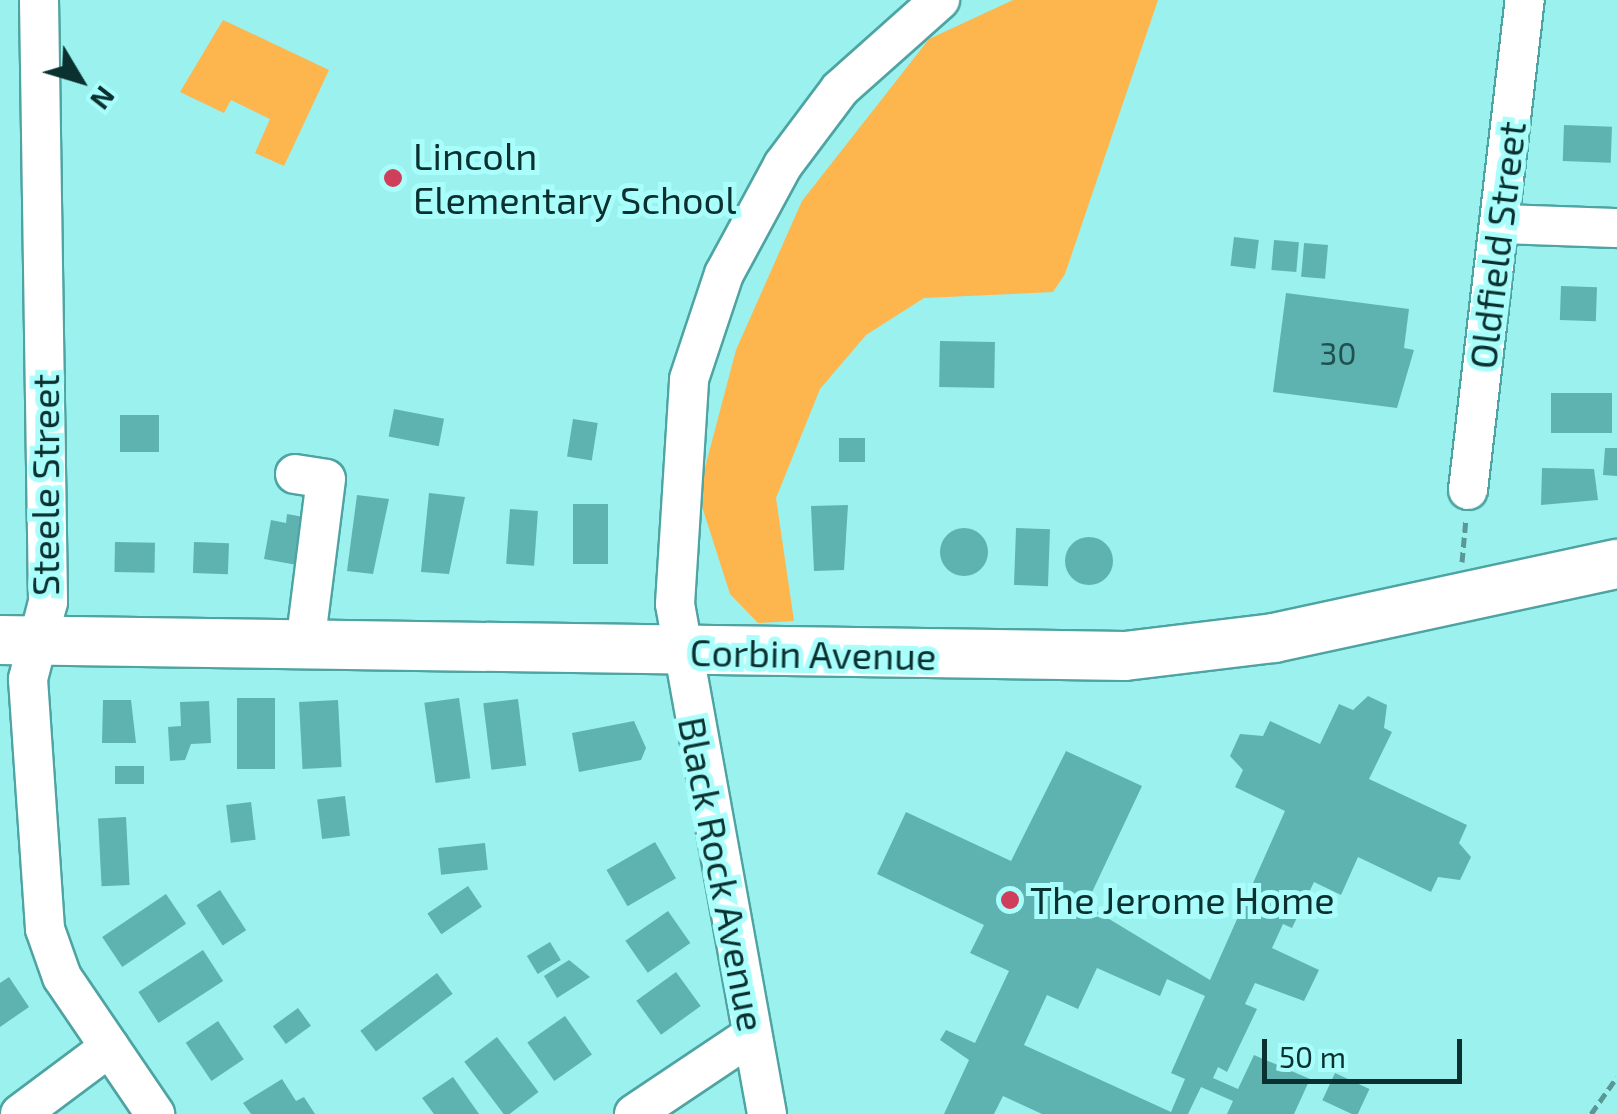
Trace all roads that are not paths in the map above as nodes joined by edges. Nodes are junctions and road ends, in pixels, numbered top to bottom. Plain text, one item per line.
1 (39, 0) edge
2 (940, 0) edge
3 (1525, 0) edge
4 (1500, 224) junction
5 (1617, 228) edge
6 (296, 474) dead end
7 (1468, 490) road end
8 (1617, 564) edge
9 (19, 640) edge
10 (305, 645) junction
11 (681, 652) junction
12 (752, 1035) junction
13 (110, 1047) junction
14 (20, 1114) edge
15 (155, 1114) edge
16 (634, 1114) edge
17 (767, 1114) edge

1 - 9 street, Steele Street
2 - 11 street, Black Rock Avenue
3 - 4 street, Oldfield Street
4 - 5 street
4 - 7 street, Oldfield Street
6 - 10 street
8 - 11 main road, Corbin Avenue
9 - 10 main road, Corbin Avenue
9 - 13 street, Steele Street
10 - 11 main road, Corbin Avenue
11 - 12 street, Black Rock Avenue
12 - 16 street
12 - 17 street, Black Rock Avenue
13 - 14 street
13 - 15 street, Steele Street

